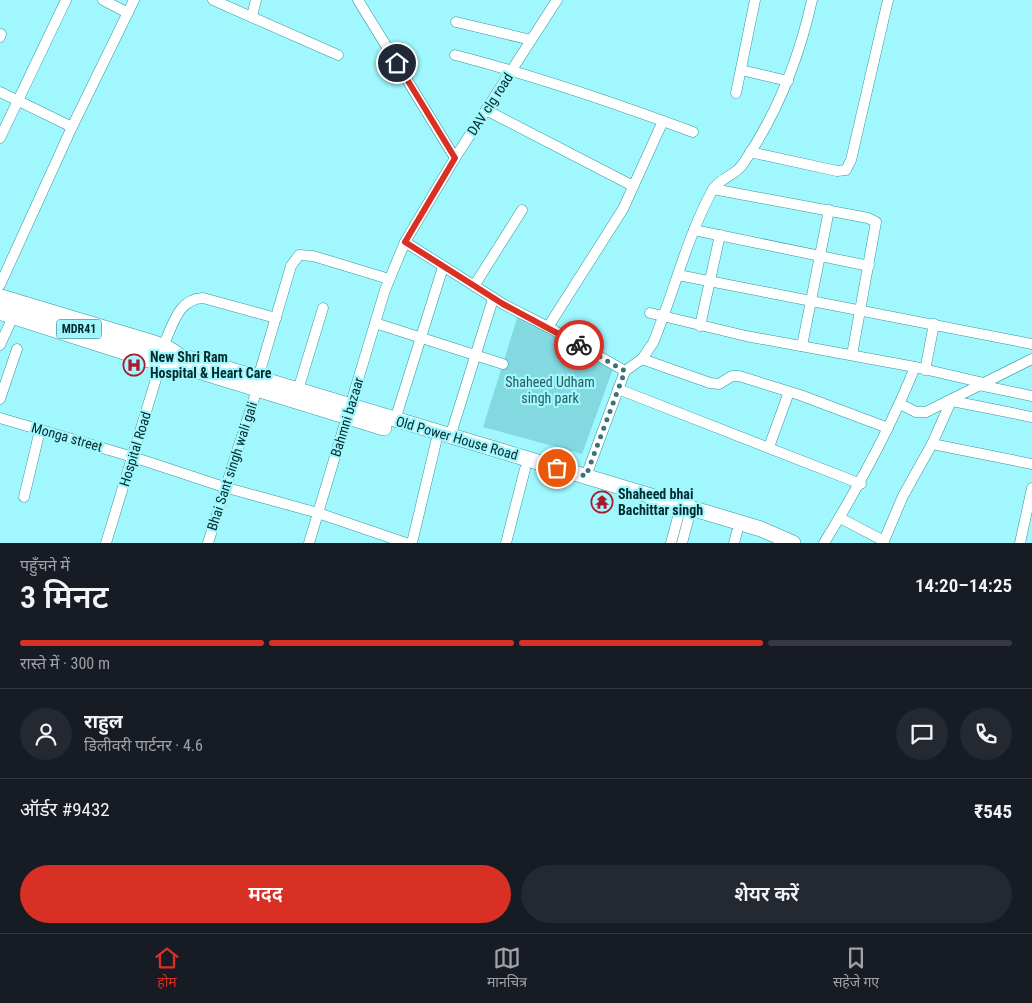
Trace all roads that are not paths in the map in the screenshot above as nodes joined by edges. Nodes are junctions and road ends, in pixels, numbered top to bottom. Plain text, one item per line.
1 (66, 0) edge
2 (104, 0) edge
3 (134, 0) edge
4 (213, 0) edge
5 (256, 0) edge
6 (358, 0) edge
7 (557, 0) edge
8 (755, 0) edge
9 (812, 0) edge
10 (888, 0) edge
11 (128, 12) junction
12 (252, 16) junction
13 (456, 22) dead end
14 (531, 40) junction
15 (338, 55) dead end
16 (455, 55) dead end
17 (512, 70) junction
18 (741, 70) junction
19 (788, 82) junction
20 (0, 92) edge
21 (736, 93) dead end
22 (18, 101) junction
23 (486, 110) junction
24 (663, 121) junction
25 (72, 127) junction
26 (693, 132) dead end
27 (0, 138) edge
28 (750, 152) junction
29 (455, 158) junction
30 (633, 186) junction
31 (713, 189) junction
32 (522, 210) dead end
33 (828, 210) junction
34 (694, 230) junction
35 (720, 235) junction
36 (405, 242) junction
37 (820, 256) junction
38 (443, 266) junction
39 (869, 266) junction
40 (678, 275) junction
41 (389, 279) junction
42 (709, 281) junction
43 (0, 285) edge
44 (474, 286) junction
45 (385, 290) joint
46 (0, 294) edge
47 (494, 299) junction
48 (812, 301) junction
49 (0, 305) edge
50 (323, 308) dead end
51 (861, 310) junction
52 (650, 314) dead end
53 (0, 315) edge
54 (276, 318) junction
55 (664, 318) junction
56 (12, 319) junction
57 (375, 323) junction
58 (934, 324) junction
59 (700, 326) junction
60 (548, 327) junction
61 (421, 338) junction
62 (1032, 344) edge
63 (0, 345) edge
64 (802, 346) junction
65 (17, 349) dead end
66 (852, 355) junction
67 (476, 356) junction
68 (169, 357) junction
69 (642, 359) junction
70 (1032, 359) edge
71 (503, 364) dead end
72 (920, 368) junction
73 (625, 371) junction
74 (257, 383) junction
75 (981, 384) junction
76 (618, 389) junction
77 (298, 390) junction
78 (789, 392) junction
79 (1032, 396) edge
80 (0, 399) edge
81 (952, 400) junction
82 (900, 404) junction
83 (348, 412) junction
84 (1032, 417) edge
85 (0, 418) edge
86 (395, 420) junction
87 (888, 428) junction
88 (40, 430) junction
89 (450, 436) junction
90 (436, 442) junction
91 (932, 444) junction
92 (769, 446) junction
93 (133, 457) junction
94 (1032, 464) edge
95 (526, 468) junction
96 (586, 476) junction
97 (861, 484) junction
98 (224, 487) junction
99 (1032, 488) edge
100 (24, 497) dead end
101 (318, 512) junction
102 (685, 512) junction
103 (840, 518) junction
104 (735, 538) edge
105 (884, 542) edge
106 (106, 543) edge
107 (208, 543) edge
108 (308, 543) edge
109 (406, 543) edge
110 (412, 543) edge
111 (506, 543) edge
112 (671, 543) edge
113 (682, 543) edge
114 (768, 543) edge
115 (793, 543) edge
116 (824, 543) edge
117 (1020, 543) edge

1 - 22 street
2 - 11 street
3 - 11 street
4 - 12 street
5 - 12 street
6 - 29 street
7 - 14 street, DAV clg road
8 - 18 street
9 - 19 street
10 - 28 street
11 - 25 street
12 - 15 street
13 - 14 street
14 - 17 street, DAV clg road
16 - 17 street
17 - 23 street, DAV clg road
17 - 24 street
18 - 19 street
18 - 21 street
19 - 28 street
20 - 22 street
22 - 25 street
22 - 27 street
23 - 29 street, DAV clg road
23 - 30 street
24 - 26 street
24 - 30 street
25 - 43 street
28 - 31 street
29 - 36 street, DAV clg road
30 - 60 street
31 - 33 street
31 - 34 street
32 - 44 street
33 - 37 street
33 - 39 street
34 - 35 street
34 - 40 street
35 - 37 street
35 - 42 street
36 - 38 street
36 - 41 street, DAV clg road
37 - 39 street
37 - 48 street
38 - 44 street
38 - 61 street
39 - 51 street
40 - 42 street
40 - 55 street
41 - 45 street, DAV clg road
41 - 54 street, Bhai Sant singh wali gali
42 - 48 street
42 - 59 street
44 - 47 street
45 - 57 street, Bahmni bazaar
46 - 68 street
47 - 60 street
47 - 67 street
48 - 51 street
48 - 64 street
49 - 68 highway, MDR41
50 - 77 street
51 - 58 street
51 - 66 street
52 - 55 street
53 - 56 street
54 - 68 street, Hospital Road
54 - 74 street, Bhai Sant singh wali gali
55 - 59 street
55 - 69 street
56 - 63 street
56 - 68 street
57 - 61 street
57 - 83 street, Bahmni bazaar
58 - 62 street
58 - 72 street
59 - 64 street
60 - 73 street
61 - 67 street
61 - 86 street
64 - 66 street
65 - 80 street
66 - 72 street
67 - 71 street
67 - 89 street
68 - 74 highway, MDR41
68 - 93 street, Hospital Road
69 - 73 street
69 - 78 street
70 - 75 street
72 - 75 street
72 - 82 street
73 - 76 street
74 - 77 highway, MDR41
74 - 83 highway, MDR41
74 - 98 street, Bhai Sant singh wali gali
75 - 79 street
75 - 81 street
76 - 92 street
76 - 96 street
77 - 83 highway, MDR41
78 - 87 street
78 - 92 street
81 - 82 street
81 - 84 street
81 - 91 street
82 - 87 street
83 - 86 highway, Old Power House Road / MDR41
83 - 90 highway, Old Power House Road / MDR41
83 - 101 street, Bahmni bazaar
85 - 88 street, Monga street
86 - 89 highway, Old Power House Road / MDR41
87 - 97 street
88 - 93 street, Monga street
88 - 100 street
89 - 96 highway, Old Power House Road / MDR41
90 - 95 highway, Old Power House Road / MDR41
90 - 110 street
91 - 94 street
91 - 105 street
92 - 97 street
93 - 98 street, Monga street
93 - 106 street, Hospital Road
95 - 102 highway, Old Power House Road / MDR41
95 - 111 street
96 - 102 highway, Old Power House Road / MDR41
97 - 103 street
98 - 101 street, Monga street
98 - 107 street, Bhai Sant singh wali gali
99 - 117 street
101 - 108 street, Bahmni bazaar
101 - 109 street, Monga street
102 - 104 highway, Old Power House Road / MDR41
102 - 112 street
102 - 113 street
102 - 115 highway, Old Power House Road / MDR41
103 - 105 street
103 - 116 street
104 - 114 highway, Old Power House Road / MDR41

